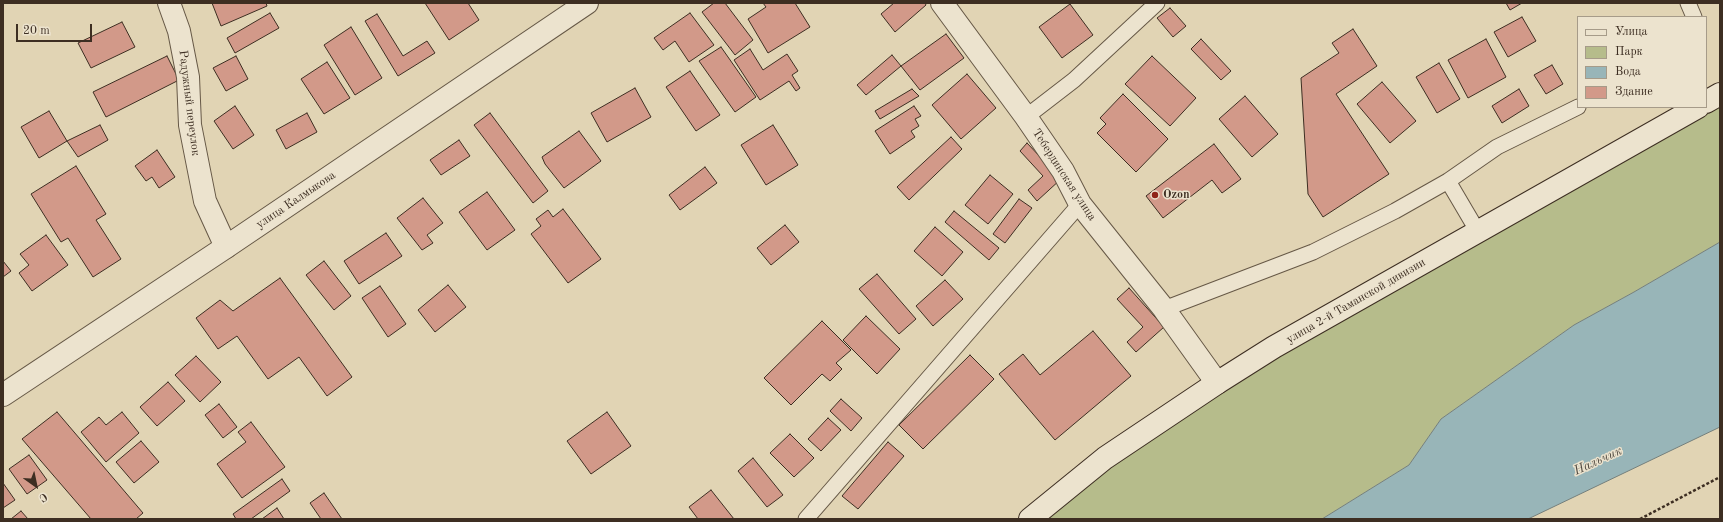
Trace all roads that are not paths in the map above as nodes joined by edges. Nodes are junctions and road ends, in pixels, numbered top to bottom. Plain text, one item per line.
1 (169, 3) edge
2 (587, 3) edge
3 (942, 3) edge
4 (1157, 3) edge
5 (1688, 3) edge
6 (1694, 16) edge
7 (1720, 94) edge
8 (1707, 101) edge
9 (1577, 107) edge
10 (1696, 108) edge
11 (1026, 118) junction
12 (1448, 181) junction
13 (1080, 204) junction
14 (1478, 232) junction
15 (226, 247) junction
16 (1164, 309) junction
17 (1218, 382) junction
18 (3, 394) edge
19 (806, 519) edge
20 (1030, 519) edge

1 - 15 street, Радужный переулок
2 - 15 street, улица Калмыкова
3 - 11 street, Тебердинская улица
4 - 11 lane
5 - 6 lane
7 - 8 street
9 - 12 lane
10 - 14 street, улица 2-й Таманской дивизии
11 - 13 street, Тебердинская улица
12 - 14 lane
12 - 16 lane
13 - 16 street, Тебердинская улица
13 - 19 lane
14 - 17 street, улица 2-й Таманской дивизии
15 - 18 street, улица Калмыкова
16 - 17 street, Тебердинская улица
17 - 20 street, улица 2-й Таманской дивизии

